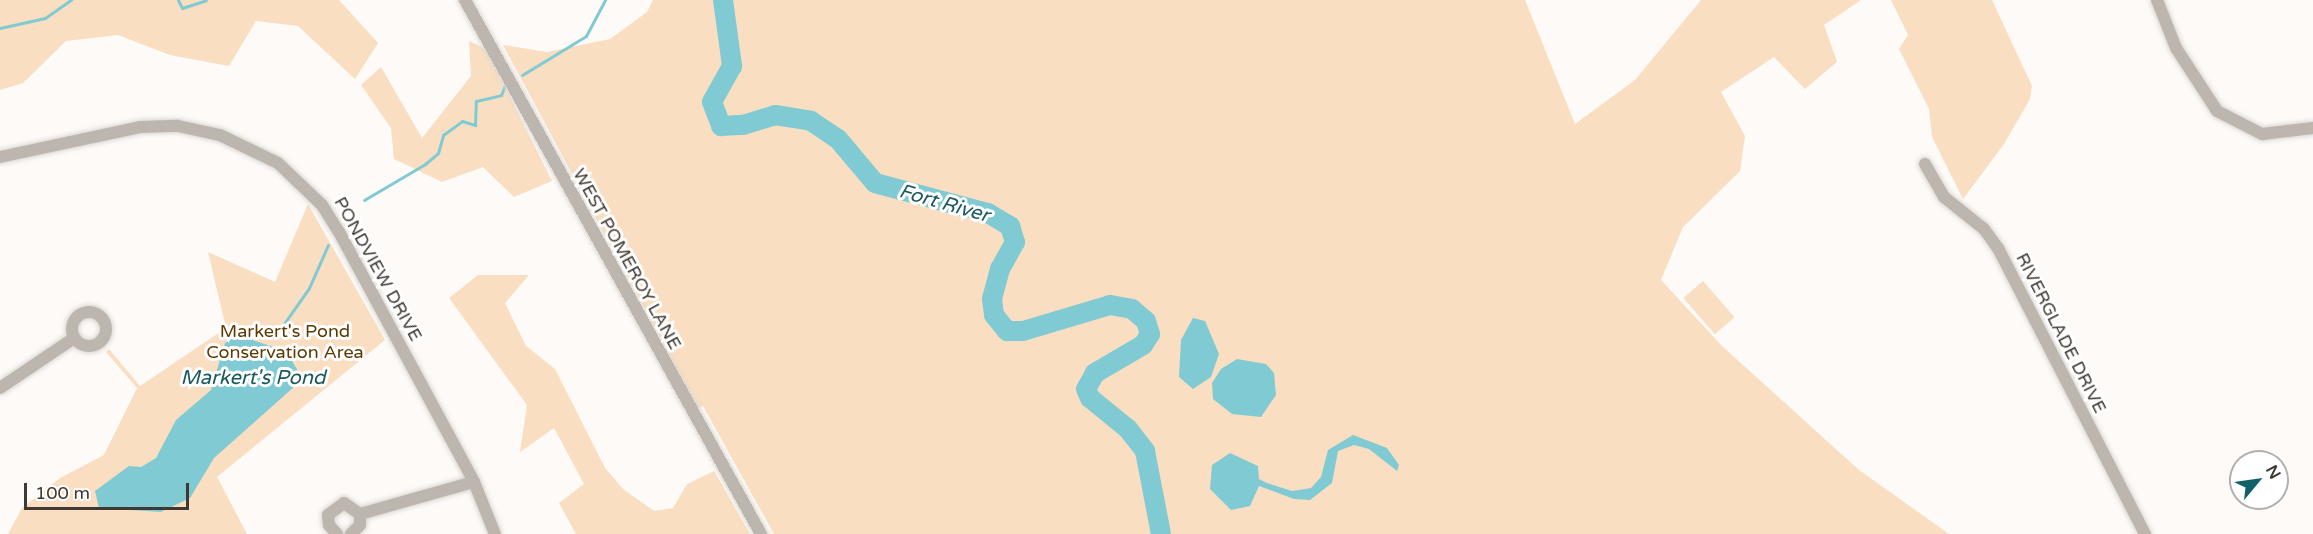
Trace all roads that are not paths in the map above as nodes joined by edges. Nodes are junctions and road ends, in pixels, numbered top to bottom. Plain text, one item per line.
1 (465, 0) edge
2 (2157, 0) edge
3 (2313, 128) edge
4 (0, 157) edge
5 (1925, 164) dead end
6 (74, 338) dead end
7 (0, 388) edge
8 (474, 482) junction
9 (360, 514) junction
10 (337, 534) edge
11 (351, 534) edge
12 (495, 534) edge
13 (761, 534) edge
14 (2145, 534) edge

1 - 13 street, WEST POMEROY LANE
2 - 3 street
4 - 8 street, PONDVIEW DRIVE
5 - 14 street, RIVERGLADE DRIVE
6 - 7 street
8 - 9 street
8 - 12 street, PONDVIEW DRIVE
9 - 10 street
9 - 11 street

